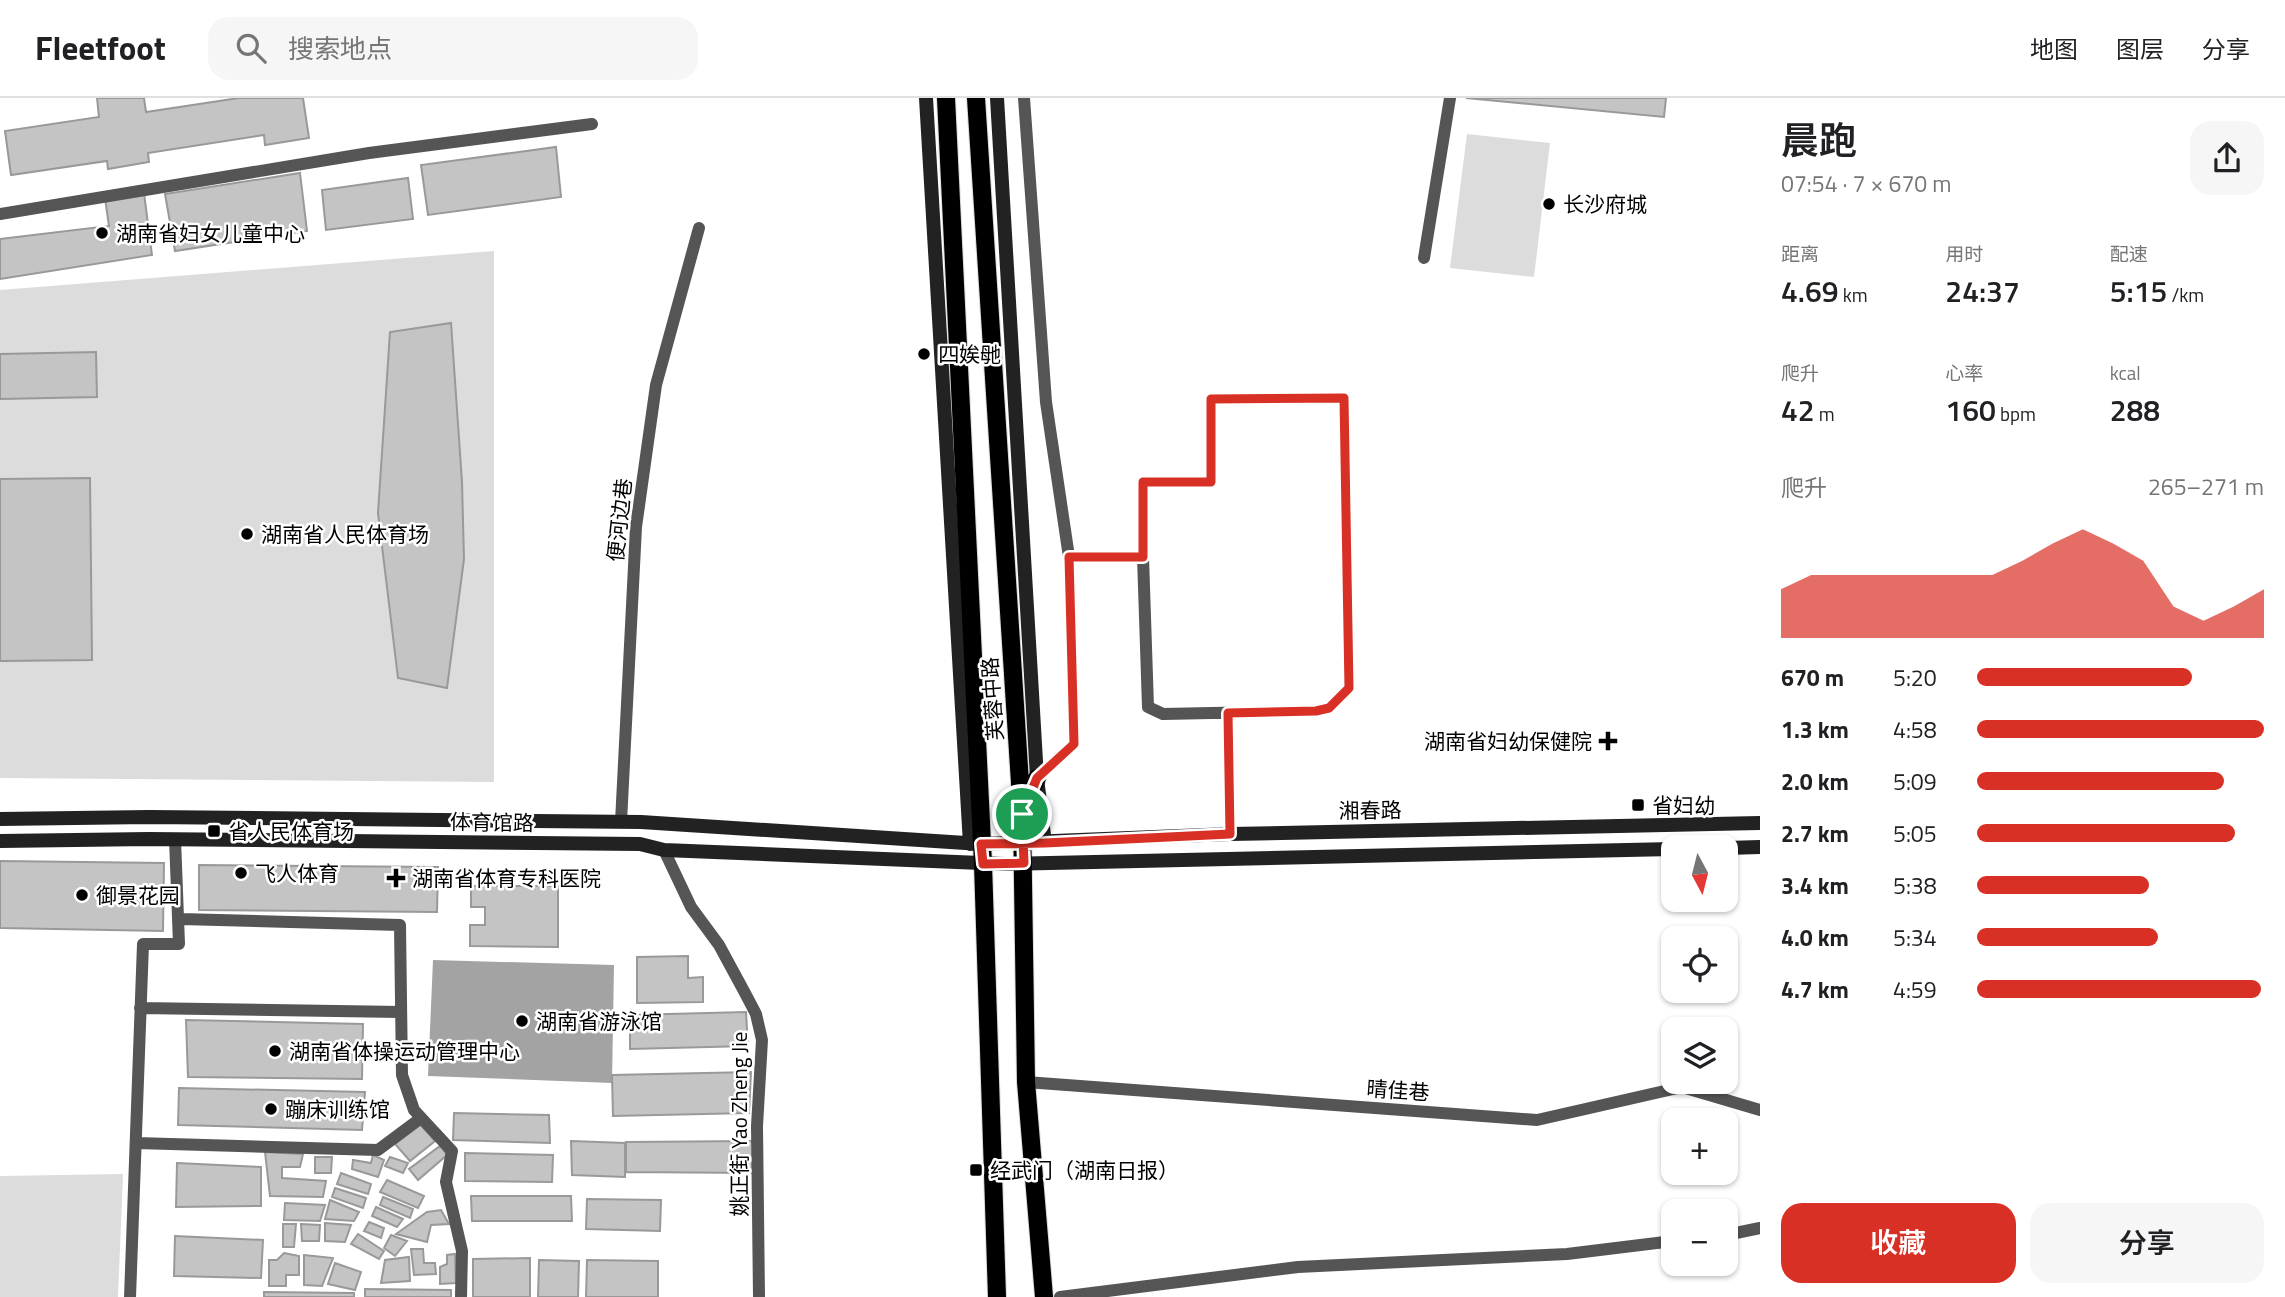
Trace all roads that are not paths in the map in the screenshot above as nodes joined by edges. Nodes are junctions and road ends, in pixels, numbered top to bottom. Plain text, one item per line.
1 (926, 98) edge
2 (946, 98) edge
3 (976, 98) edge
4 (997, 98) edge
5 (1024, 98) edge
6 (1450, 98) edge
7 (592, 124) dead end
8 (0, 214) edge
9 (699, 228) dead end
10 (1424, 258) dead end
11 (1069, 557) junction
12 (1143, 557) junction
13 (1228, 713) junction
14 (1037, 778) junction
15 (1022, 814) junction
16 (0, 819) edge
17 (621, 822) junction
18 (1760, 823) edge
19 (1230, 834) junction
20 (175, 839) junction
21 (0, 841) edge
22 (1023, 841) junction
23 (1045, 843) junction
24 (975, 844) junction
25 (1760, 847) edge
26 (1738, 848) edge
27 (1661, 849) edge
28 (664, 850) junction
29 (1024, 863) junction
30 (983, 864) junction
31 (181, 919) junction
32 (141, 1008) junction
33 (401, 1012) junction
34 (1026, 1082) junction
35 (1760, 1110) edge
36 (421, 1118) junction
37 (135, 1143) junction
38 (1760, 1228) edge
39 (1738, 1233) edge
40 (1661, 1242) edge
41 (130, 1297) edge
42 (461, 1297) edge
43 (759, 1297) edge
44 (997, 1297) edge
45 (1044, 1297) edge
46 (1060, 1297) edge

1 - 24 street, 芙蓉中路
2 - 24 main road, 芙蓉中路
3 - 15 main road, 芙蓉中路
4 - 14 street
5 - 11 street
6 - 10 street
7 - 8 street
9 - 17 street, 便河边巷
11 - 12 street
11 - 14 street
12 - 13 street
12 - 13 street
13 - 19 street
14 - 15 main road
14 - 23 street
15 - 22 main road, 芙蓉中路
16 - 17 street, 体育馆路
17 - 24 street, 体育馆路
18 - 19 street, 湘春路
19 - 23 street, 湘春路
20 - 21 street, 体育馆路
20 - 28 street, 体育馆路
20 - 31 street
22 - 23 street, 湘春路
22 - 24 street, 湘春路
22 - 29 main road, 芙蓉中路
24 - 30 main road, 芙蓉中路
25 - 26 street
27 - 29 street
28 - 30 street, 体育馆路
28 - 43 street, 姚正街 Yao Zheng Jie
29 - 30 street
29 - 34 main road, 芙蓉中路
30 - 44 main road, 芙蓉中路
31 - 32 street
31 - 33 street
32 - 33 street
32 - 37 street
33 - 36 street
34 - 35 street, 晴佳巷
34 - 45 main road, 芙蓉中路
36 - 37 street
36 - 42 street
37 - 41 street
38 - 39 street
40 - 46 street

